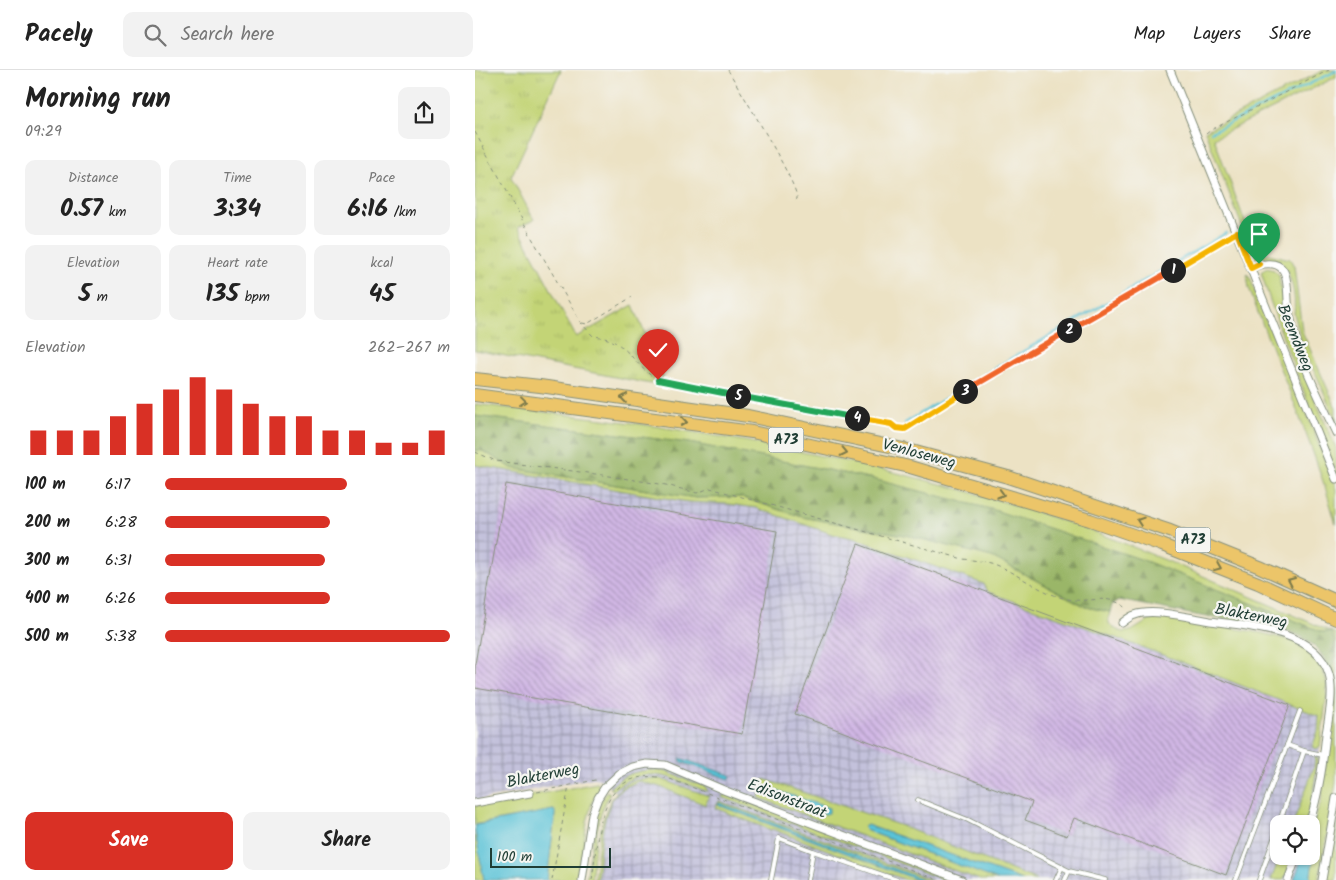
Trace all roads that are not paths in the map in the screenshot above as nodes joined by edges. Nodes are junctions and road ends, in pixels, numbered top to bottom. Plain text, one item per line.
1 (1170, 70) edge
2 (1251, 268) junction
3 (475, 379) edge
4 (475, 395) edge
5 (1336, 433) edge
6 (1336, 478) edge
7 (1336, 601) edge
8 (1336, 619) edge
9 (1122, 623) dead end
10 (1300, 711) dead end
11 (1287, 744) junction
12 (1304, 751) junction
13 (1324, 755) junction
14 (530, 793) road end
15 (1336, 798) edge
16 (918, 800) dead end
17 (475, 803) edge
18 (1282, 815) edge
19 (1312, 815) edge
20 (1270, 849) edge
21 (813, 851) junction
22 (1294, 865) edge
23 (1062, 867) junction
24 (1069, 871) junction
25 (582, 880) edge
26 (771, 880) edge
27 (808, 880) edge
28 (897, 880) edge
29 (962, 880) edge
30 (1056, 880) edge
31 (1065, 880) edge
32 (1105, 880) edge
33 (1236, 880) edge
34 (1259, 880) edge
35 (1289, 880) edge
36 (1322, 880) edge

1 - 2 street, Beemdweg
2 - 5 street
2 - 6 street, Beemdweg
7 -> 3 highway, Venloseweg / A73
4 -> 8 highway, Venloseweg / A73
9 - 13 street, Blakterweg
10 - 11 lane
11 - 12 lane
11 - 33 lane
12 - 13 lane
12 - 18 lane
13 - 19 street, Blakterweg
14 - 17 street, Blakterweg
15 - 36 street
16 - 23 lane
20 - 34 lane
21 - 26 lane
21 - 27 lane
21 - 28 lane
22 - 35 street
23 - 24 lane
23 - 30 lane
24 - 31 lane
24 - 32 lane
25 - 29 street, Edisonstraat

